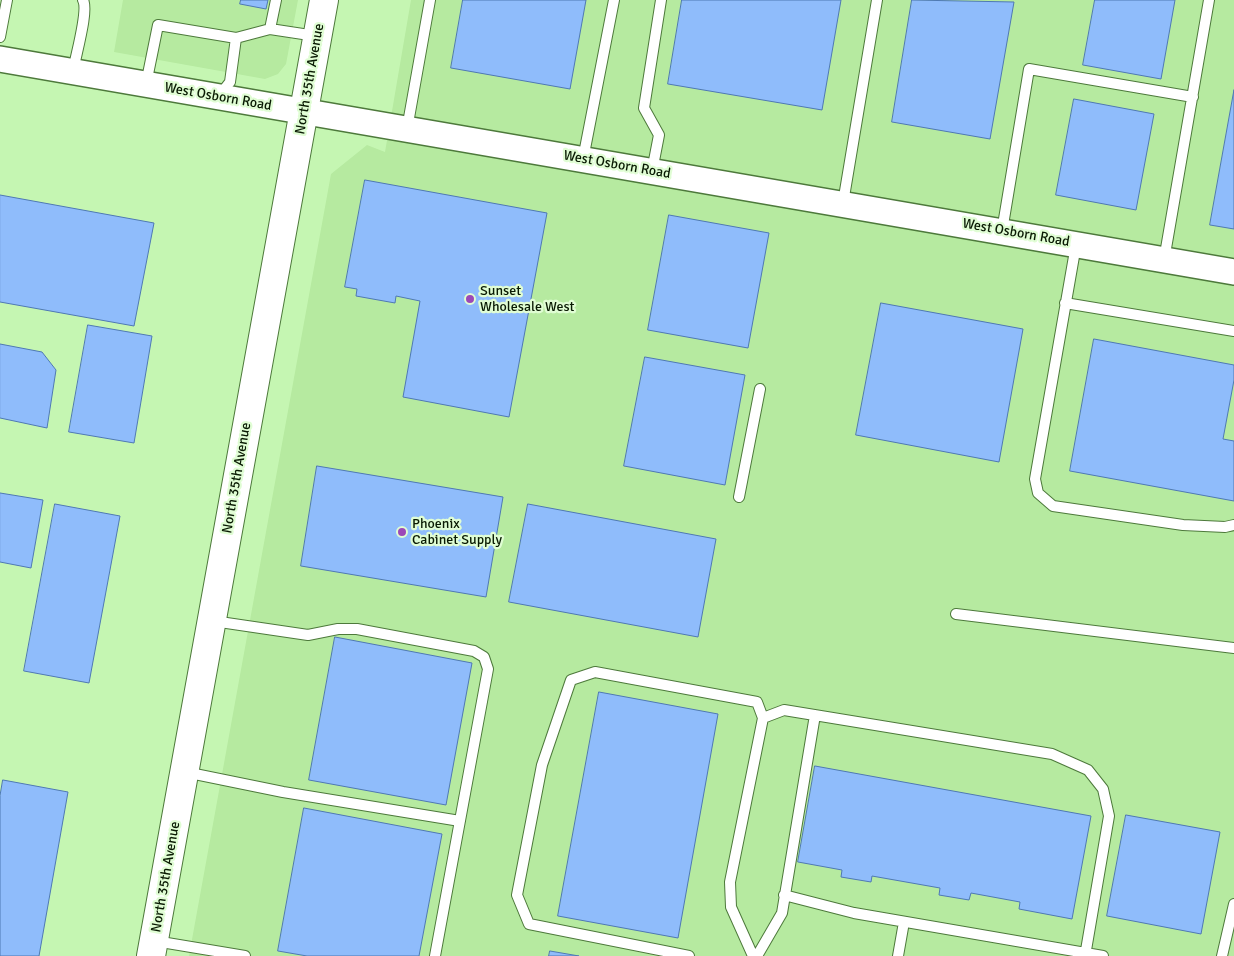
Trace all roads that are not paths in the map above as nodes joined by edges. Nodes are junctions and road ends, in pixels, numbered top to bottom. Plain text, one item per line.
1 (7, 0) edge
2 (83, 0) edge
3 (276, 0) edge
4 (324, 0) edge
5 (430, 0) edge
6 (614, 0) edge
7 (661, 0) edge
8 (877, 0) edge
9 (1209, 0) edge
10 (270, 29) junction
11 (318, 36) junction
12 (0, 37) edge
13 (236, 38) junction
14 (0, 59) edge
15 (73, 72) junction
16 (146, 84) junction
17 (218, 97) junction
18 (1193, 97) junction
19 (304, 112) junction
20 (407, 130) junction
21 (583, 159) junction
22 (652, 171) junction
23 (843, 203) junction
24 (1002, 231) junction
25 (1076, 244) junction
26 (1164, 260) junction
27 (1234, 272) edge
28 (1065, 304) junction
29 (1234, 331) edge
30 (760, 389) dead end
31 (739, 497) dead end
32 (1234, 524) edge
33 (956, 614) dead end
34 (212, 621) junction
35 (1234, 648) edge
36 (815, 715) junction
37 (763, 718) junction
38 (184, 772) junction
39 (460, 821) junction
40 (784, 895) junction
41 (1234, 904) edge
42 (904, 922) junction
43 (153, 949) edge
44 (1086, 955) edge
45 (245, 956) edge
46 (435, 956) edge
47 (689, 956) edge
48 (753, 956) edge
49 (757, 956) edge
50 (898, 956) edge
51 (1103, 956) edge
52 (1222, 956) edge

1 - 12 lane
2 - 15 lane
3 - 10 lane
4 - 11 main road, North 35th Avenue
5 - 20 lane
6 - 21 lane
7 - 22 lane
8 - 23 lane
9 - 18 lane
10 - 11 lane
10 - 13 lane
11 - 19 main road, North 35th Avenue
13 - 16 lane
13 - 17 lane
14 - 15 street, West Osborn Road
15 - 16 street, West Osborn Road
16 - 17 street, West Osborn Road
17 - 19 street, West Osborn Road
18 - 24 lane
18 - 26 lane
19 - 20 street, West Osborn Road
19 - 34 main road, North 35th Avenue
20 - 21 street, West Osborn Road
21 - 22 street, West Osborn Road
22 - 23 street, West Osborn Road
23 - 24 street, West Osborn Road
24 - 25 street, West Osborn Road
25 - 26 street, West Osborn Road
25 - 28 lane
26 - 27 street, West Osborn Road
28 - 29 lane
28 - 32 lane
30 - 31 lane
33 - 35 lane
34 - 38 main road, North 35th Avenue
34 - 39 lane
36 - 37 lane
36 - 40 lane
36 - 44 lane
37 - 47 lane
37 - 48 lane
38 - 39 lane
38 - 43 main road, North 35th Avenue
39 - 46 lane
40 - 42 lane
40 - 49 lane
41 - 52 lane
42 - 44 lane
42 - 50 lane
43 - 45 lane
44 - 51 lane

